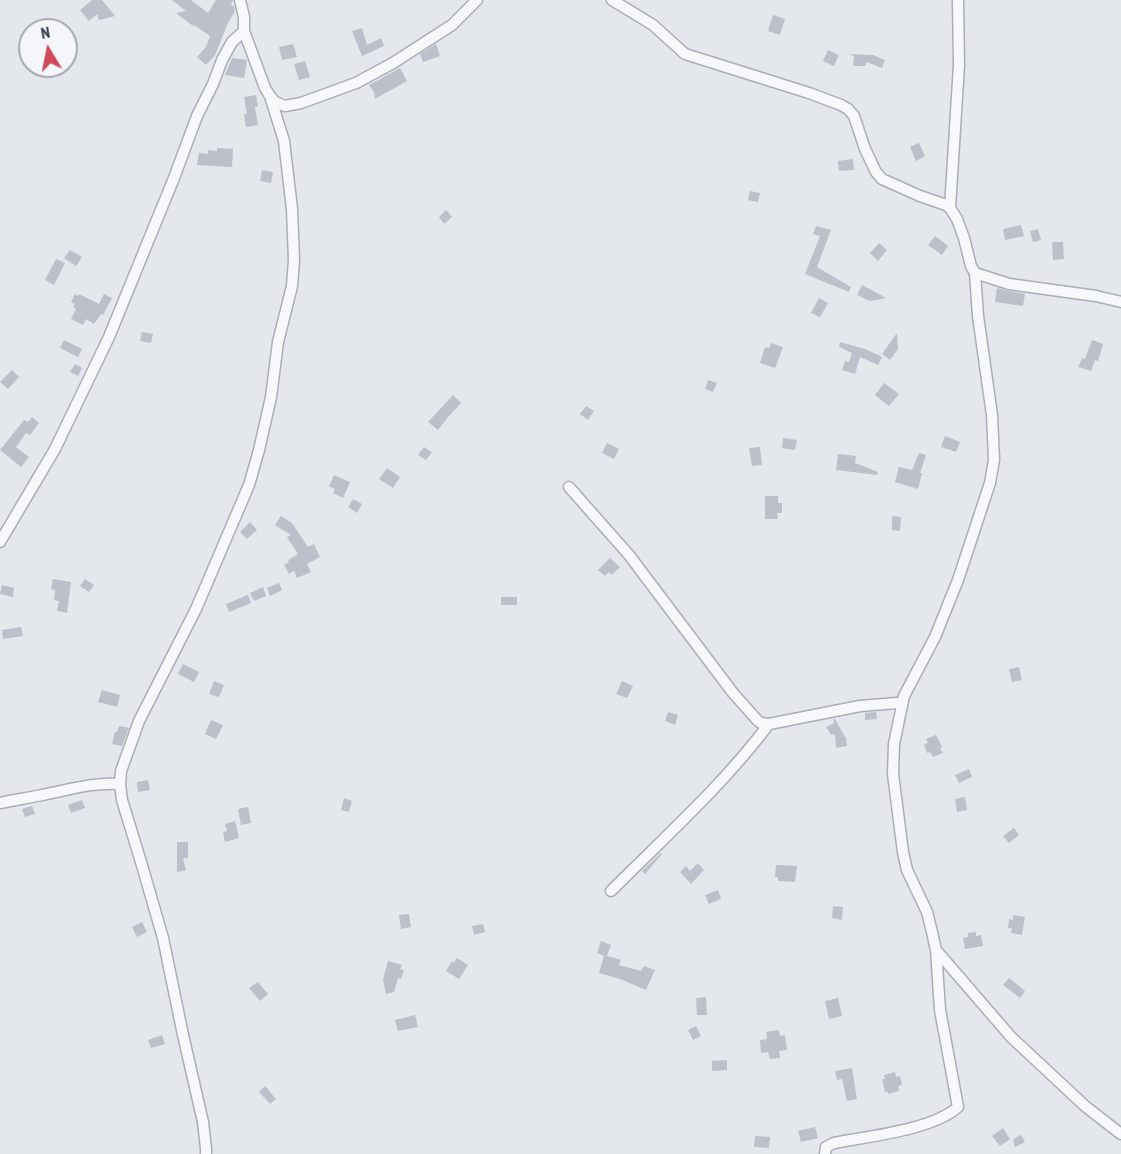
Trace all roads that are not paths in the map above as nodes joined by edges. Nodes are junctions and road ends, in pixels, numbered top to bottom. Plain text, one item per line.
1 (240, 0) edge
2 (477, 0) edge
3 (612, 0) edge
4 (958, 0) edge
5 (244, 31) junction
6 (270, 96) junction
7 (950, 208) junction
8 (975, 273) junction
9 (1121, 302) edge
10 (569, 487) dead end
11 (0, 542) edge
12 (902, 705) junction
13 (769, 724) junction
14 (120, 784) junction
15 (0, 802) edge
16 (611, 891) dead end
17 (936, 950) junction
18 (1121, 1134) edge
19 (206, 1154) edge
20 (825, 1154) edge

1 - 5 street
2 - 6 street
3 - 7 street
4 - 7 street
5 - 6 street
5 - 11 street
6 - 14 street
7 - 8 street
8 - 9 street
8 - 12 street
10 - 13 street
12 - 13 street
12 - 17 street
13 - 16 street
14 - 15 street
14 - 19 street
17 - 18 street
17 - 20 street

